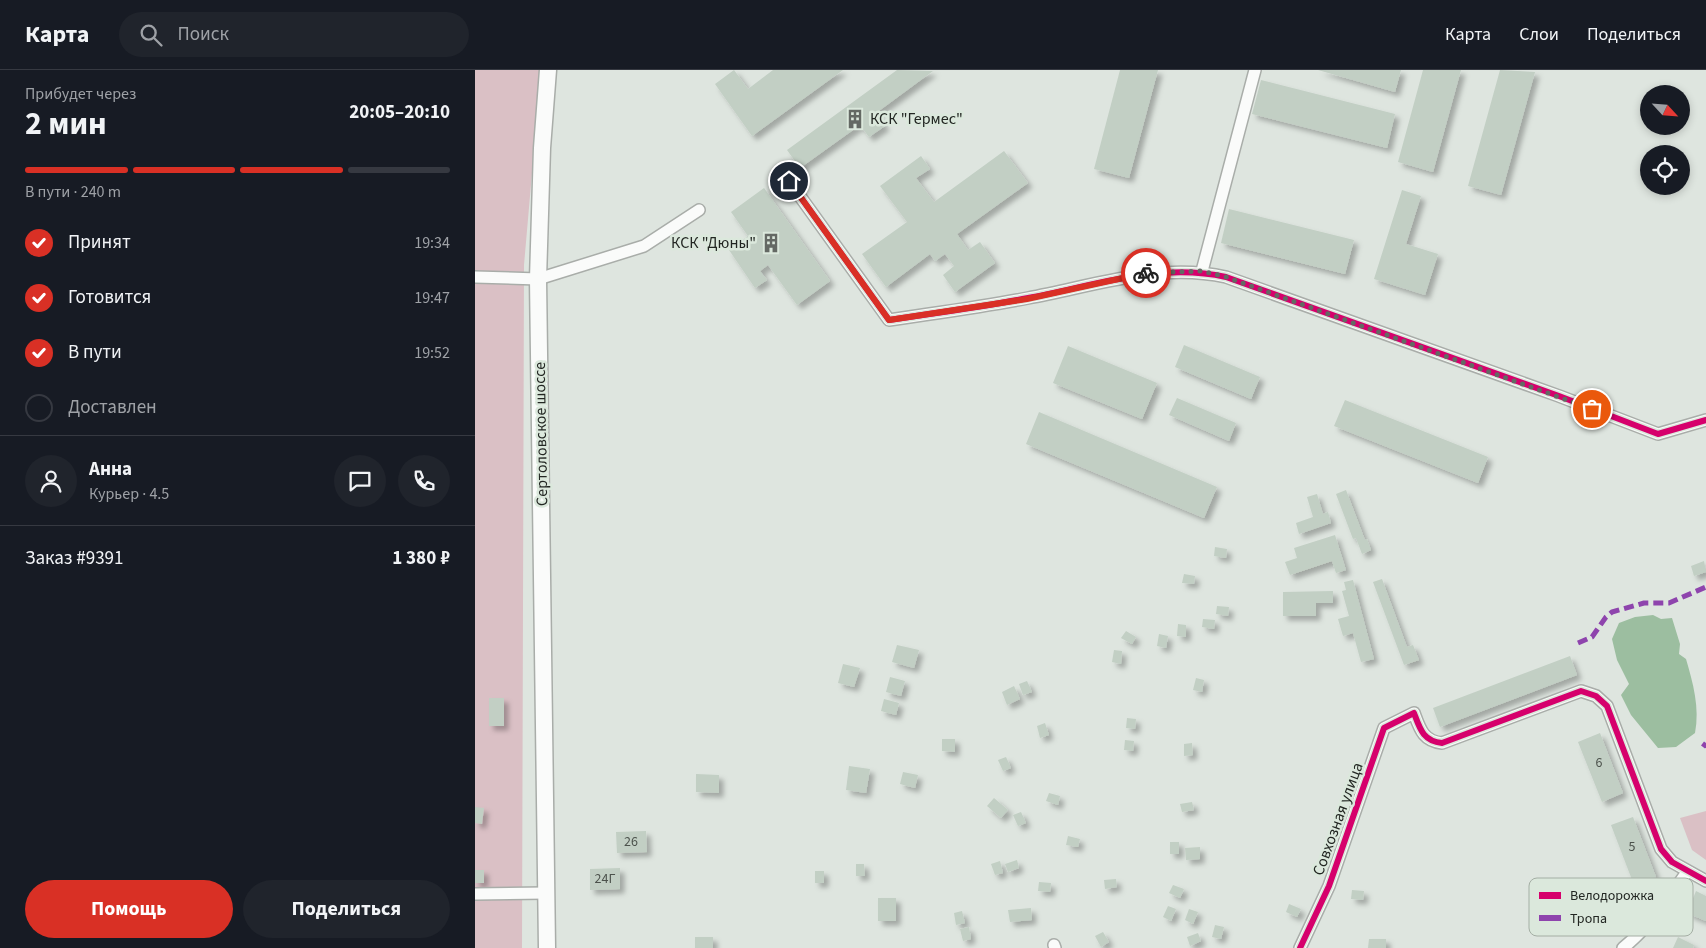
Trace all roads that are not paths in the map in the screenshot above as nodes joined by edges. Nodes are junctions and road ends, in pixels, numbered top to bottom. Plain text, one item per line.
1 (547, 70) edge
2 (1255, 70) edge
3 (789, 181) dead end
4 (699, 210) dead end
5 (1202, 271) junction
6 (475, 277) edge
7 (539, 278) junction
8 (1706, 420) edge
9 (1687, 872) junction
10 (1683, 878) edge
11 (1706, 881) edge
12 (546, 893) junction
13 (475, 894) edge
14 (1638, 936) edge
15 (547, 948) edge
16 (1300, 948) edge
17 (1623, 948) edge

1 - 7 main road, Сертоловское шоссе
2 - 5 street
3 - 5 street
4 - 7 street
5 - 8 street
6 - 7 street
7 - 12 main road, Сертоловское шоссе
9 - 10 street
9 - 11 street
9 - 16 street, Совхозная улица
12 - 13 street
12 - 15 main road, Сертоловское шоссе
14 - 17 street

